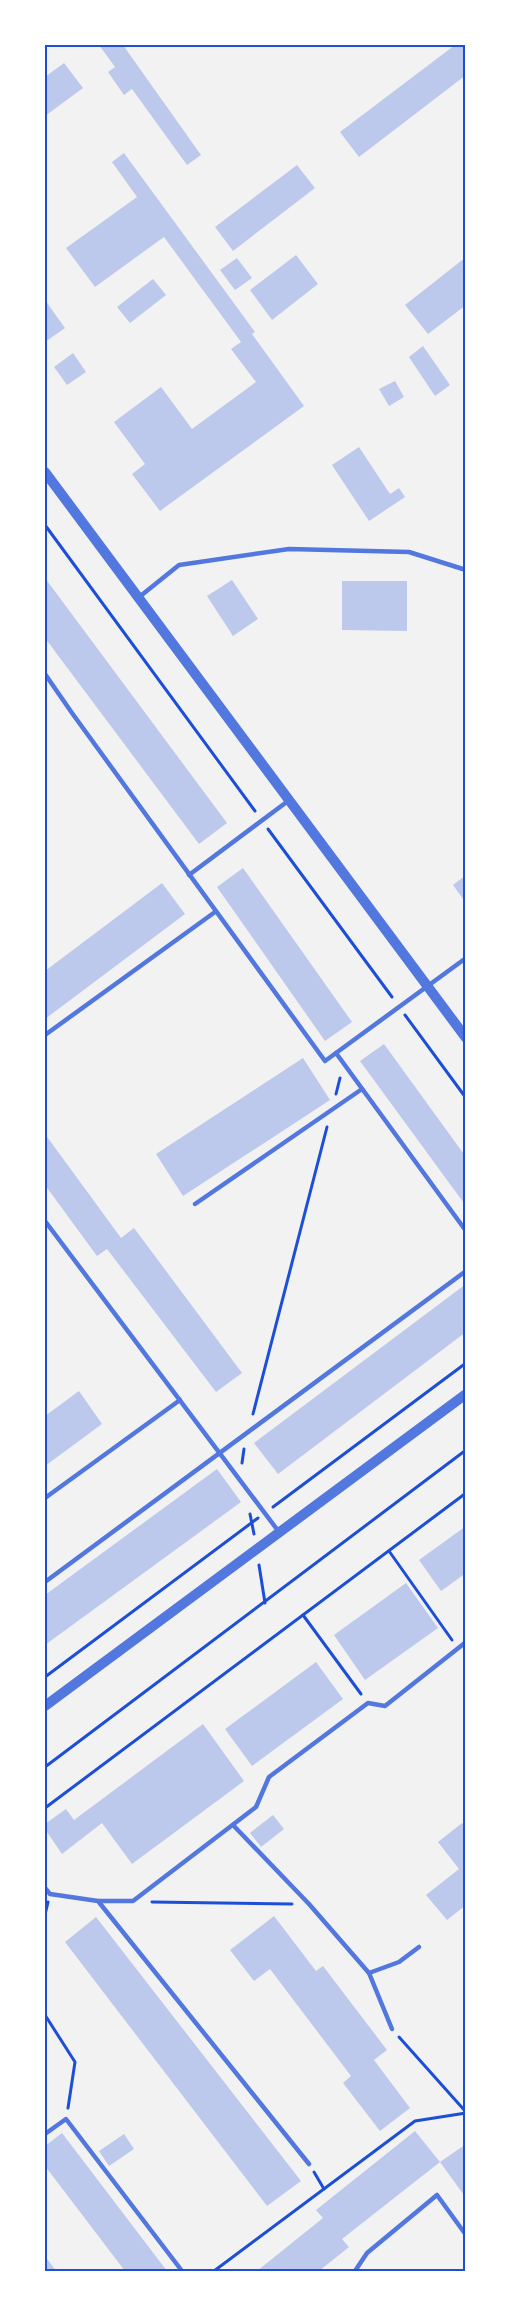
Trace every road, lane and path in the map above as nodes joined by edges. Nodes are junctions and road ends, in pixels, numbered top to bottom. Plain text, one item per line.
1 (45, 472) edge
2 (466, 570) edge
3 (138, 598) junction
4 (45, 674) edge
5 (289, 800) junction
6 (189, 875) junction
7 (215, 912) junction
8 (466, 958) edge
9 (427, 985) junction
10 (45, 1035) edge
11 (466, 1038) edge
12 (336, 1053) junction
13 (344, 1064) junction
14 (362, 1089) junction
15 (332, 1110) junction
16 (195, 1204) dead end
17 (45, 1221) edge
18 (466, 1231) edge
19 (466, 1271) edge
20 (466, 1394) edge
21 (180, 1400) junction
22 (248, 1432) junction
23 (466, 1450) edge
24 (220, 1453) junction
25 (247, 1488) junction
26 (466, 1493) edge
27 (45, 1498) edge
28 (279, 1532) junction
29 (256, 1549) junction
30 (389, 1551) junction
31 (45, 1581) edge
32 (265, 1603) junction
33 (303, 1615) junction
34 (466, 1642) edge
35 (458, 1648) junction
36 (368, 1703) junction
37 (45, 1706) edge
38 (45, 1767) edge
39 (45, 1808) edge
40 (233, 1825) junction
41 (45, 1888) edge
42 (98, 1901) junction
43 (133, 1901) junction
44 (309, 1904) junction
45 (419, 1947) dead end
46 (369, 1974) junction
47 (45, 2015) edge
48 (392, 2029) joint
49 (466, 2113) edge
50 (66, 2119) junction
51 (45, 2134) edge
52 (309, 2164) joint
53 (324, 2188) junction
54 (466, 2235) edge
55 (182, 2271) edge
56 (214, 2271) edge
57 (355, 2271) edge

1 - 3 street
2 - 3 lane
3 - 5 street
4 - 6 lane
5 - 6 lane
5 - 9 street
6 - 7 lane
7 - 10 lane
7 - 12 lane
8 - 9 lane
9 - 11 street
9 - 12 lane
12 - 13 lane
13 - 14 lane
13 - 15 path
14 - 15 lane
14 - 18 lane
15 - 16 lane
15 - 22 path
17 - 21 lane
19 - 22 lane
20 - 28 street
21 - 24 lane
21 - 27 lane
22 - 24 lane
22 - 25 path
23 - 32 path
24 - 25 lane
24 - 31 lane
25 - 28 lane
25 - 29 path
26 - 30 path
28 - 29 street
29 - 32 path
29 - 37 street
30 - 33 path
30 - 35 path
32 - 38 path
33 - 36 path
33 - 39 path
34 - 35 lane
35 - 36 lane
36 - 40 lane
40 - 43 lane
40 - 44 lane
41 - 42 lane
42 - 43 lane
42 - 52 lane
43 - 44 path
44 - 46 lane
45 - 46 lane
46 - 48 lane
47 - 50 path
48 - 49 path
49 - 53 path
50 - 51 lane
50 - 55 lane
52 - 53 path
53 - 56 path
54 - 57 lane

